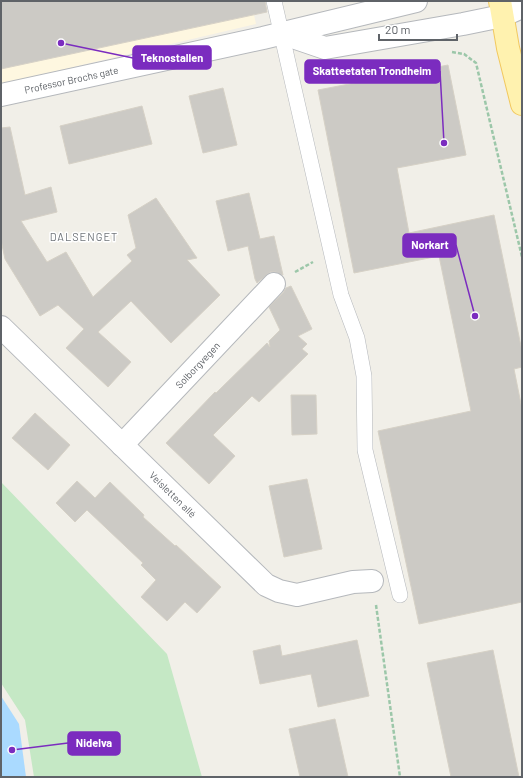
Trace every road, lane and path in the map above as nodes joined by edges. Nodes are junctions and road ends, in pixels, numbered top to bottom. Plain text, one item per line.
1 (274, 1) edge
2 (416, 1) edge
3 (501, 8) edge
4 (522, 8) edge
5 (281, 33) junction
6 (449, 51) dead end
7 (1, 95) edge
8 (522, 104) edge
9 (522, 257) edge
10 (314, 261) dead end
11 (316, 268) dead end
12 (274, 284) dead end
13 (1, 327) edge
14 (122, 445) junction
15 (372, 580) joint
16 (400, 595) dead end
17 (400, 777) edge

1 - 5 lane
2 - 5 street, Professor Brochs gate
3 - 4 street
3 - 5 street
3 - 8 main road
5 - 7 street, Professor Brochs gate
5 - 16 lane
6 - 9 path
10 - 11 path
12 - 14 street, Solborgvegen
13 - 14 street, Veisletten allé
14 - 15 street, Veisletten allé
15 - 17 path

